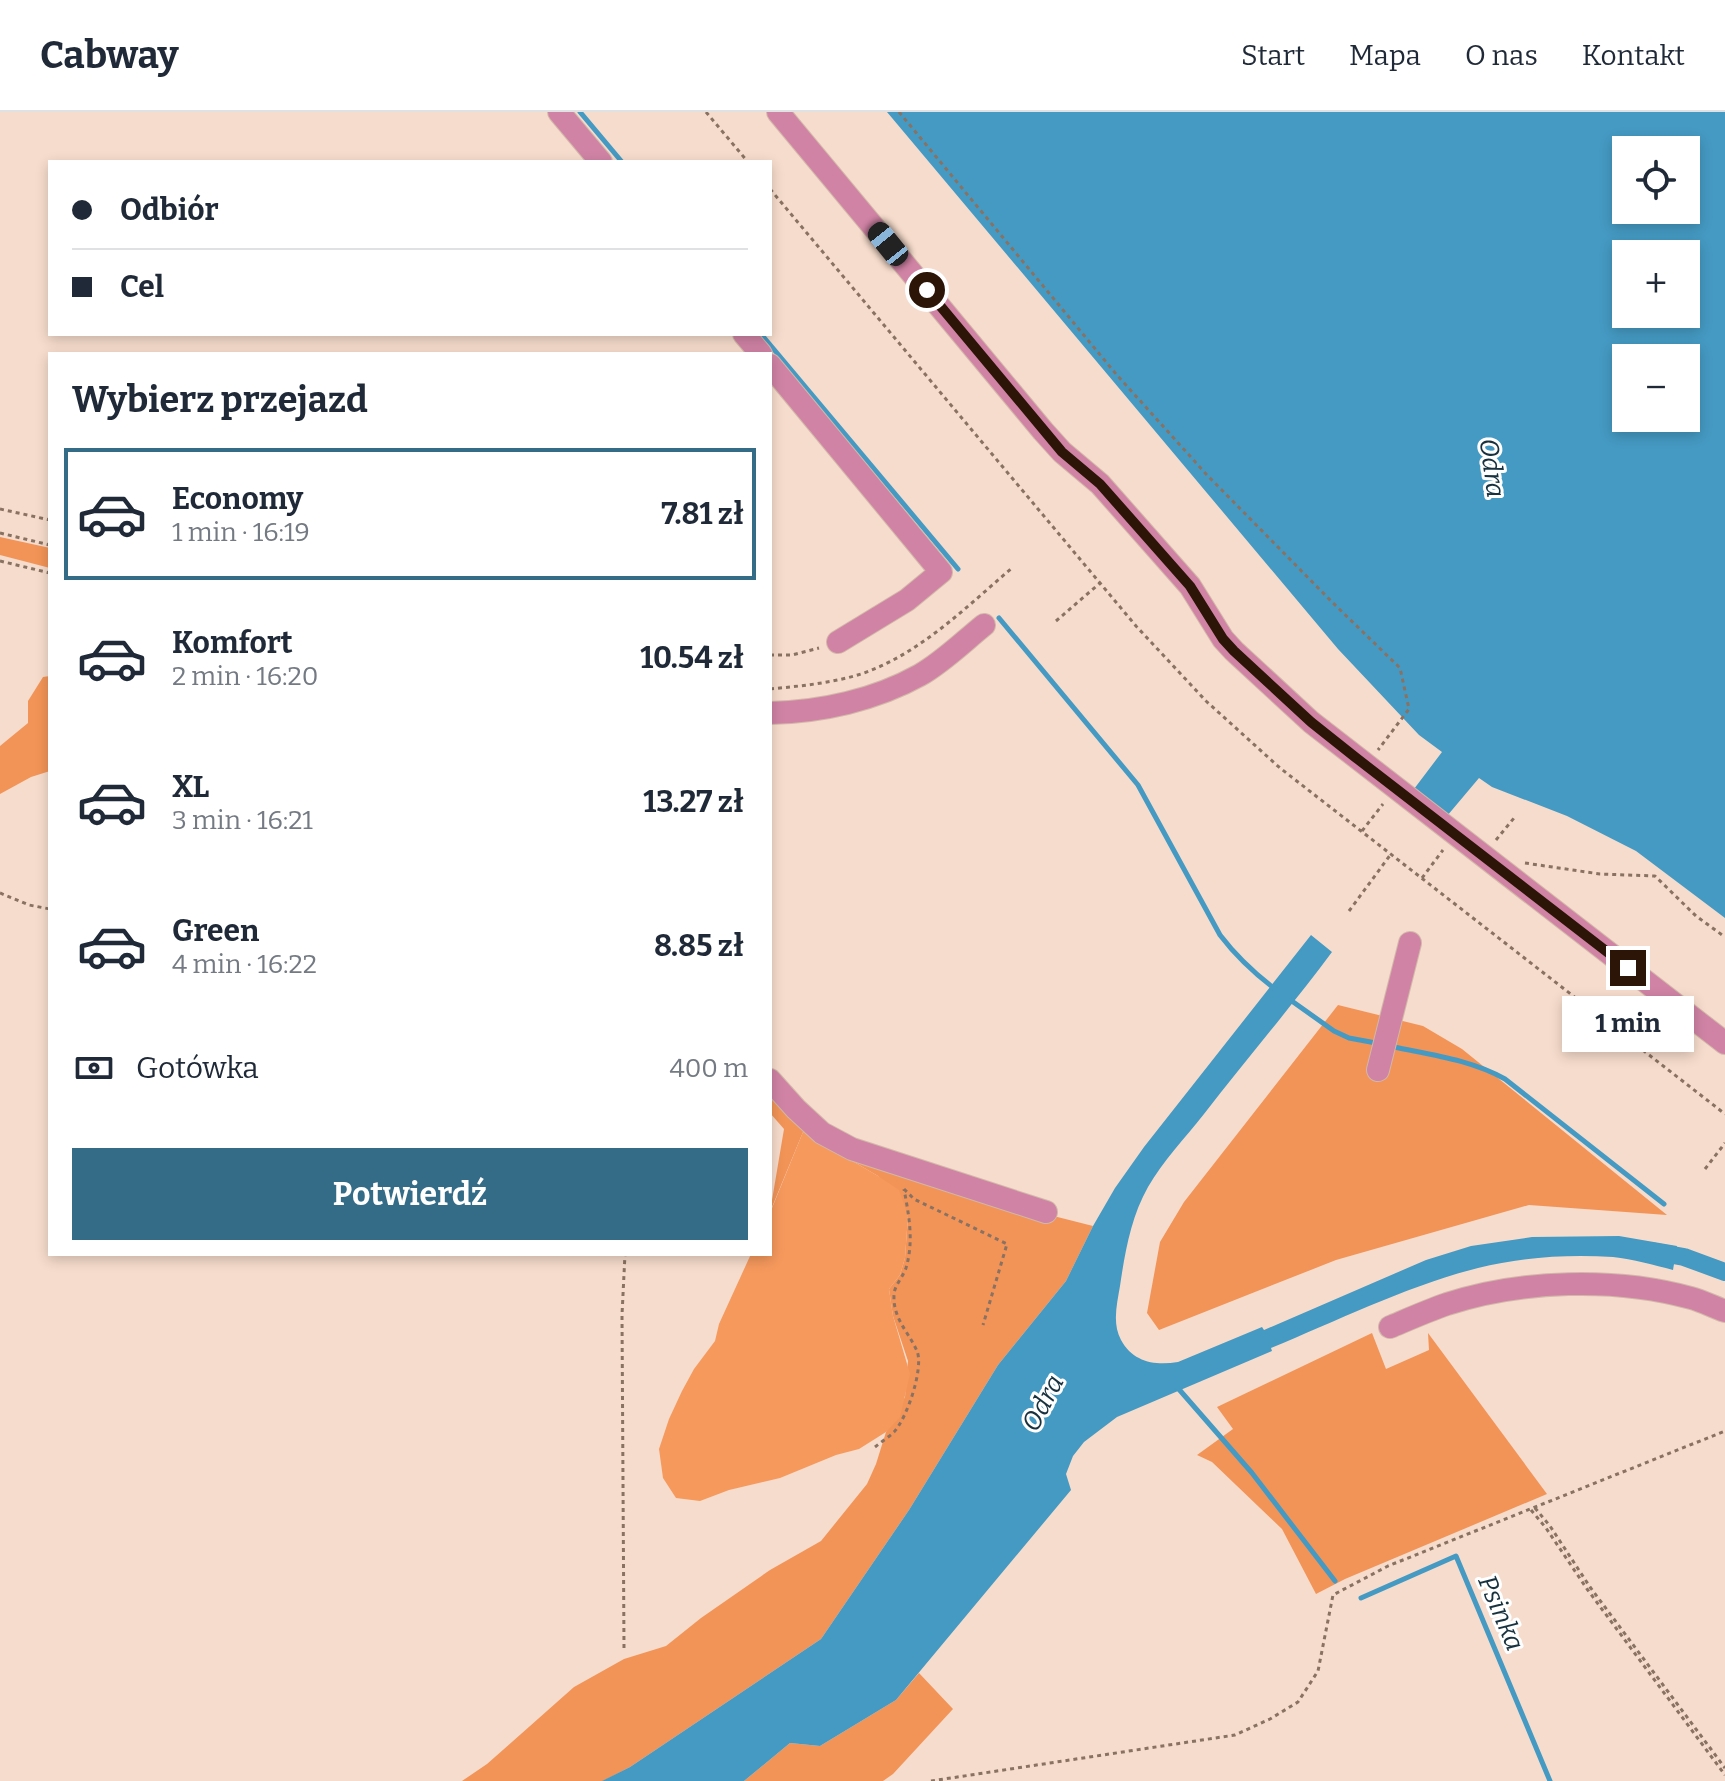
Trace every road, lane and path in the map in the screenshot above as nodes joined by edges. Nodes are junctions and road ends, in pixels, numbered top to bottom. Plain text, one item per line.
1 (559, 112) edge
2 (706, 112) edge
3 (778, 112) edge
4 (899, 112) edge
5 (599, 160) edge
6 (746, 160) edge
7 (772, 191) edge
8 (746, 336) edge
9 (759, 352) edge
10 (772, 367) edge
11 (0, 509) edge
12 (48, 520) edge
13 (0, 533) edge
14 (48, 545) edge
15 (0, 561) edge
16 (1012, 568) dead end
17 (48, 573) edge
18 (1100, 583) junction
19 (1056, 621) dead end
20 (984, 625) dead end
21 (838, 642) joint
22 (772, 655) edge
23 (772, 689) edge
24 (772, 713) edge
25 (1366, 766) junction
26 (1395, 788) junction
27 (1514, 818) dead end
28 (1362, 831) junction
29 (1455, 834) junction
30 (1391, 854) junction
31 (1484, 856) junction
32 (1516, 863) dead end
33 (1422, 878) junction
34 (0, 893) edge
35 (48, 909) edge
36 (1349, 911) dead end
37 (1725, 937) edge
38 (1410, 943) dead end
39 (1725, 1043) edge
40 (1378, 1070) dead end
41 (772, 1082) edge
42 (1725, 1114) edge
43 (1725, 1143) edge
44 (1705, 1169) dead end
45 (1046, 1212) dead end
46 (625, 1256) edge
47 (1725, 1311) edge
48 (983, 1325) dead end
49 (1390, 1327) dead end
50 (1725, 1431) edge
51 (875, 1447) dead end
52 (1533, 1509) junction
53 (624, 1648) dead end
54 (1725, 1768) edge
55 (1725, 1775) edge
56 (931, 1781) edge

1 - 5 lane
2 - 6 path
3 - 25 lane
4 - 25 path
7 - 18 path
8 - 9 lane
10 - 21 lane
11 - 12 path
13 - 14 path
15 - 17 path
16 - 23 path
18 - 19 path
18 - 28 path
20 - 24 lane
21 - 22 path
25 - 26 lane
26 - 28 path
26 - 29 lane
27 - 31 path
28 - 30 path
29 - 31 lane
29 - 33 path
30 - 33 path
30 - 36 path
31 - 39 lane
32 - 37 path
33 - 42 path
34 - 35 path
38 - 40 lane
41 - 45 lane
43 - 44 path
46 - 53 path
47 - 49 lane
48 - 51 path
50 - 52 path
52 - 54 path
52 - 55 path
52 - 56 path

